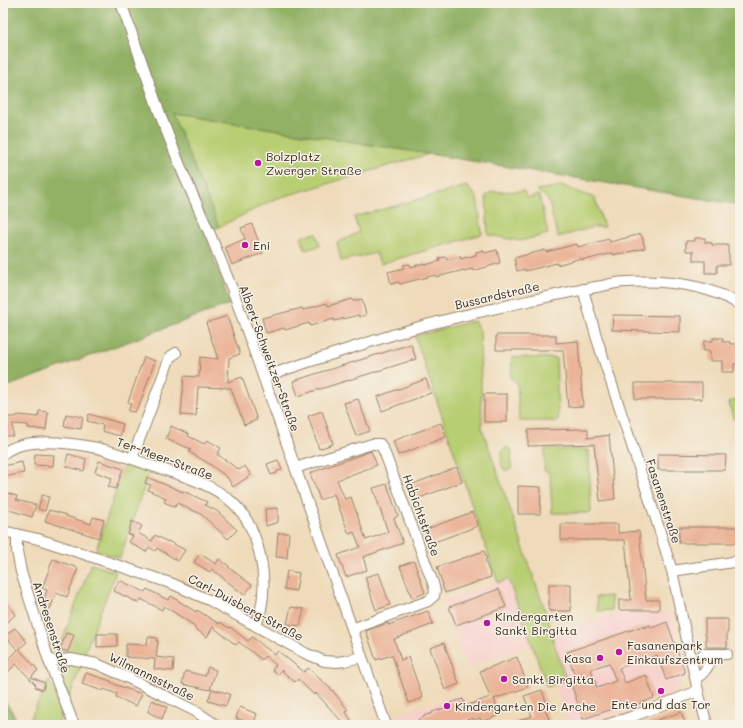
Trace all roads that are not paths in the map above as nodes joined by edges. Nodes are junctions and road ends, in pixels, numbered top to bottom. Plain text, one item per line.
1 (121, 3) edge
2 (583, 289) junction
3 (740, 304) edge
4 (176, 353) dead end
5 (263, 377) junction
6 (3, 454) edge
7 (132, 459) junction
8 (295, 468) junction
9 (3, 531) edge
10 (18, 534) junction
11 (740, 562) edge
12 (672, 571) junction
13 (256, 626) junction
14 (352, 629) junction
15 (702, 654) dead end
16 (715, 654) junction
17 (727, 654) dead end
18 (362, 657) junction
19 (49, 661) junction
20 (696, 678) junction
21 (698, 691) junction
22 (74, 725) edge
23 (216, 725) edge
24 (386, 725) edge
25 (606, 725) edge
26 (707, 725) edge

1 - 5 street, Albert-Schweitzer-Straße
2 - 3 street, Bussardstraße
2 - 5 street, Bussardstraße
2 - 12 street, Fasanenstraße
4 - 7 street
5 - 8 street, Albert-Schweitzer-Straße
6 - 7 street, Ter-Meer-Straße
7 - 13 street, Ter-Meer-Straße
8 - 14 street, Albert-Schweitzer-Straße
8 - 14 street, Habichtstraße
9 - 10 street, Carl-Duisberg-Straße
10 - 13 street, Carl-Duisberg-Straße
10 - 19 street, Andresenstraße
11 - 12 street
12 - 20 street, Fasanenstraße
13 - 18 street, Carl-Duisberg-Straße
14 - 18 street, Albert-Schweitzer-Straße
15 - 16 street
16 - 17 street
16 - 20 street
18 - 24 street, Albert-Schweitzer-Straße
19 - 22 street, Andresenstraße
19 - 23 street, Wilmannsstraße
20 - 21 street, Fasanenstraße
21 - 25 street
21 - 26 street, Fasanenstraße

